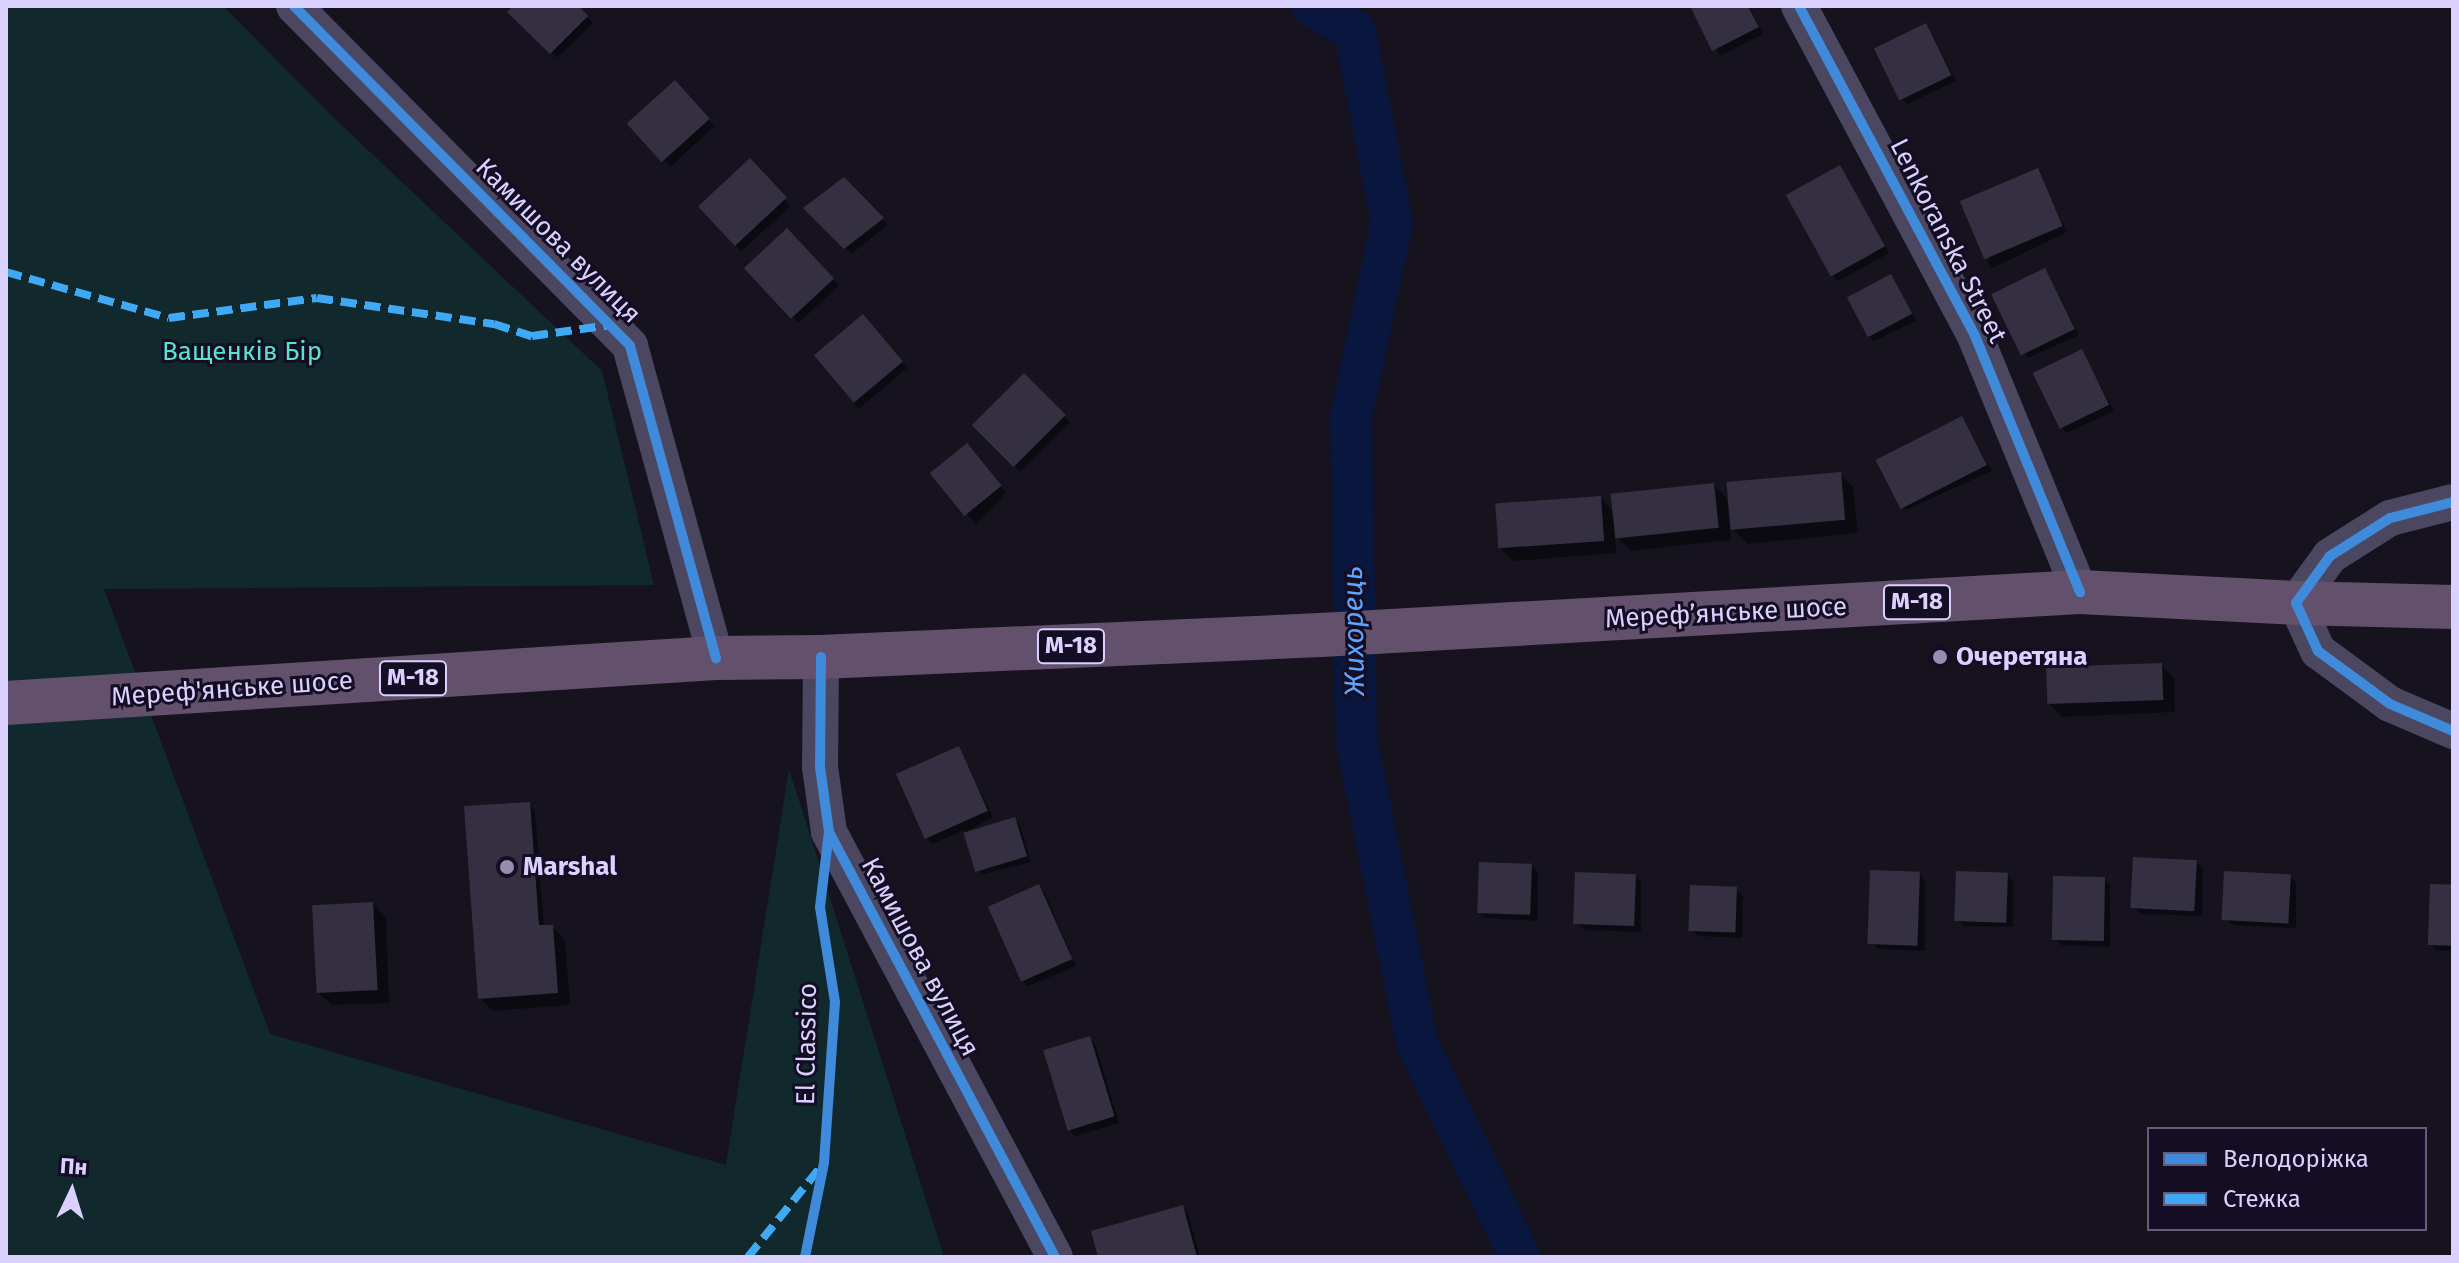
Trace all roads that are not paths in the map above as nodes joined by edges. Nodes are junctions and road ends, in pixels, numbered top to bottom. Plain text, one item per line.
1 (294, 6) edge
2 (1799, 6) edge
3 (2453, 502) edge
4 (2080, 592) junction
5 (2296, 603) junction
6 (2453, 607) edge
7 (1321, 635) joint
8 (821, 657) junction
9 (716, 658) junction
10 (6, 703) edge
11 (2453, 731) edge
12 (1055, 1257) edge

1 - 9 street, Камишова вулиця
2 - 4 street, Lenkoranska Street
3 - 5 street
4 - 5 highway, Мереф’янське шосе / М-18
4 - 7 highway, Мереф’янське шосе / М-18
5 - 6 highway, Мереф’янське шосе / М-18
5 - 11 street
7 - 8 highway, Мереф'янське шосе / М-18
8 - 9 highway, Мереф'янське шосе / М-18
8 - 12 street, Камишова вулиця
9 - 10 highway, Мереф'янське шосе / М-18

